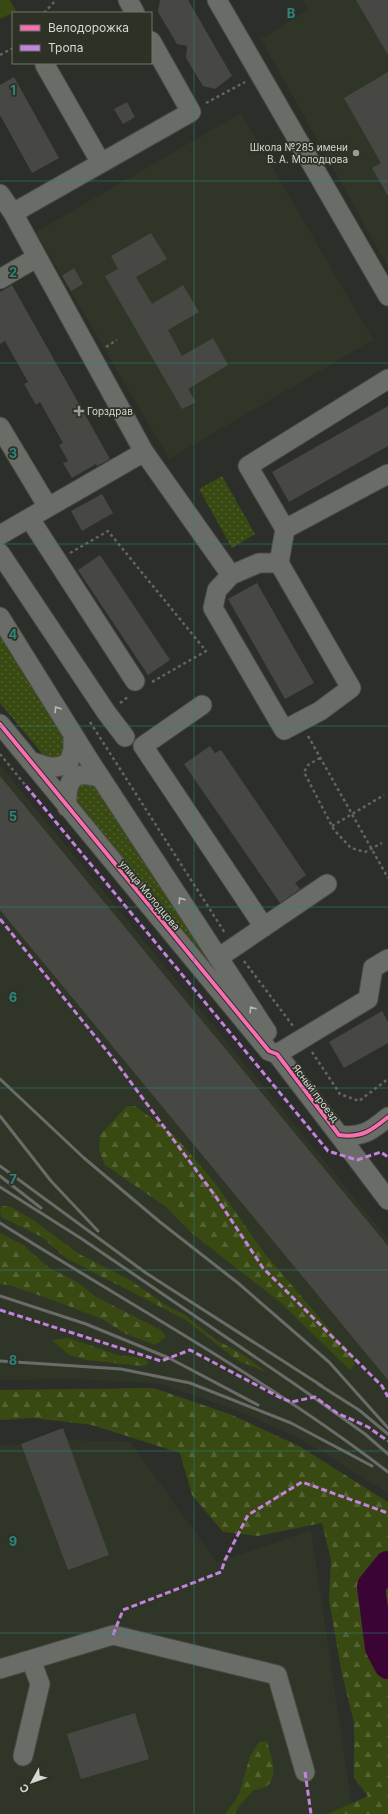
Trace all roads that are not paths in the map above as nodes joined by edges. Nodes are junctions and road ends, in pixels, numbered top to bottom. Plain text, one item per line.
1 (128, 0) edge
2 (217, 0) edge
3 (134, 12) edge
4 (152, 43) edge
5 (45, 65) dead end
6 (101, 163) junction
7 (0, 194) edge
8 (13, 213) junction
9 (36, 258) junction
10 (0, 279) edge
11 (388, 296) edge
12 (388, 379) edge
13 (0, 427) edge
14 (144, 452) junction
15 (388, 474) edge
16 (48, 508) junction
17 (30, 519) junction
18 (285, 529) junction
19 (0, 535) edge
20 (0, 553) edge
21 (280, 563) junction
22 (231, 575) junction
23 (0, 617) edge
24 (139, 686) road end
25 (202, 705) dead end
26 (0, 724) edge
27 (73, 734) junction
28 (125, 737) dead end
29 (30, 761) junction
30 (101, 778) junction
31 (67, 807) junction
32 (327, 884) dead end
33 (264, 927) junction
34 (218, 958) junction
35 (388, 959) edge
36 (277, 1054) junction
37 (388, 1117) edge
38 (339, 1136) junction
39 (388, 1200) edge
40 (31, 1660) junction
41 (0, 1669) edge
42 (23, 1756) dead end
43 (305, 1772) dead end

1 - 3 street
2 - 11 street
4 - 6 street
5 - 6 street
6 - 8 street
7 - 8 street
8 - 9 street
9 - 10 street
9 - 14 street
12 - 18 street
13 - 16 street
14 - 16 street
14 - 22 street
15 - 18 street
16 - 17 street
17 - 19 street
17 - 24 street
18 - 21 street
20 - 28 street
21 - 22 street
21 - 22 street
27 -> 23 street, улица Молодцова
25 - 33 street
26 - 29 street, улица Молодцова
27 - 29 street
27 - 30 street, улица Молодцова
29 - 31 street, улица Молодцова
30 - 31 street
34 -> 30 street, улица Молодцова
31 - 36 street, улица Молодцова
32 - 33 street
33 - 34 street
36 -> 34 street, улица Молодцова
35 - 36 street
36 - 38 street, Ясный проезд
37 - 38 street, Ясный проезд
38 - 39 street
40 - 41 street
40 - 42 street
40 - 43 street

